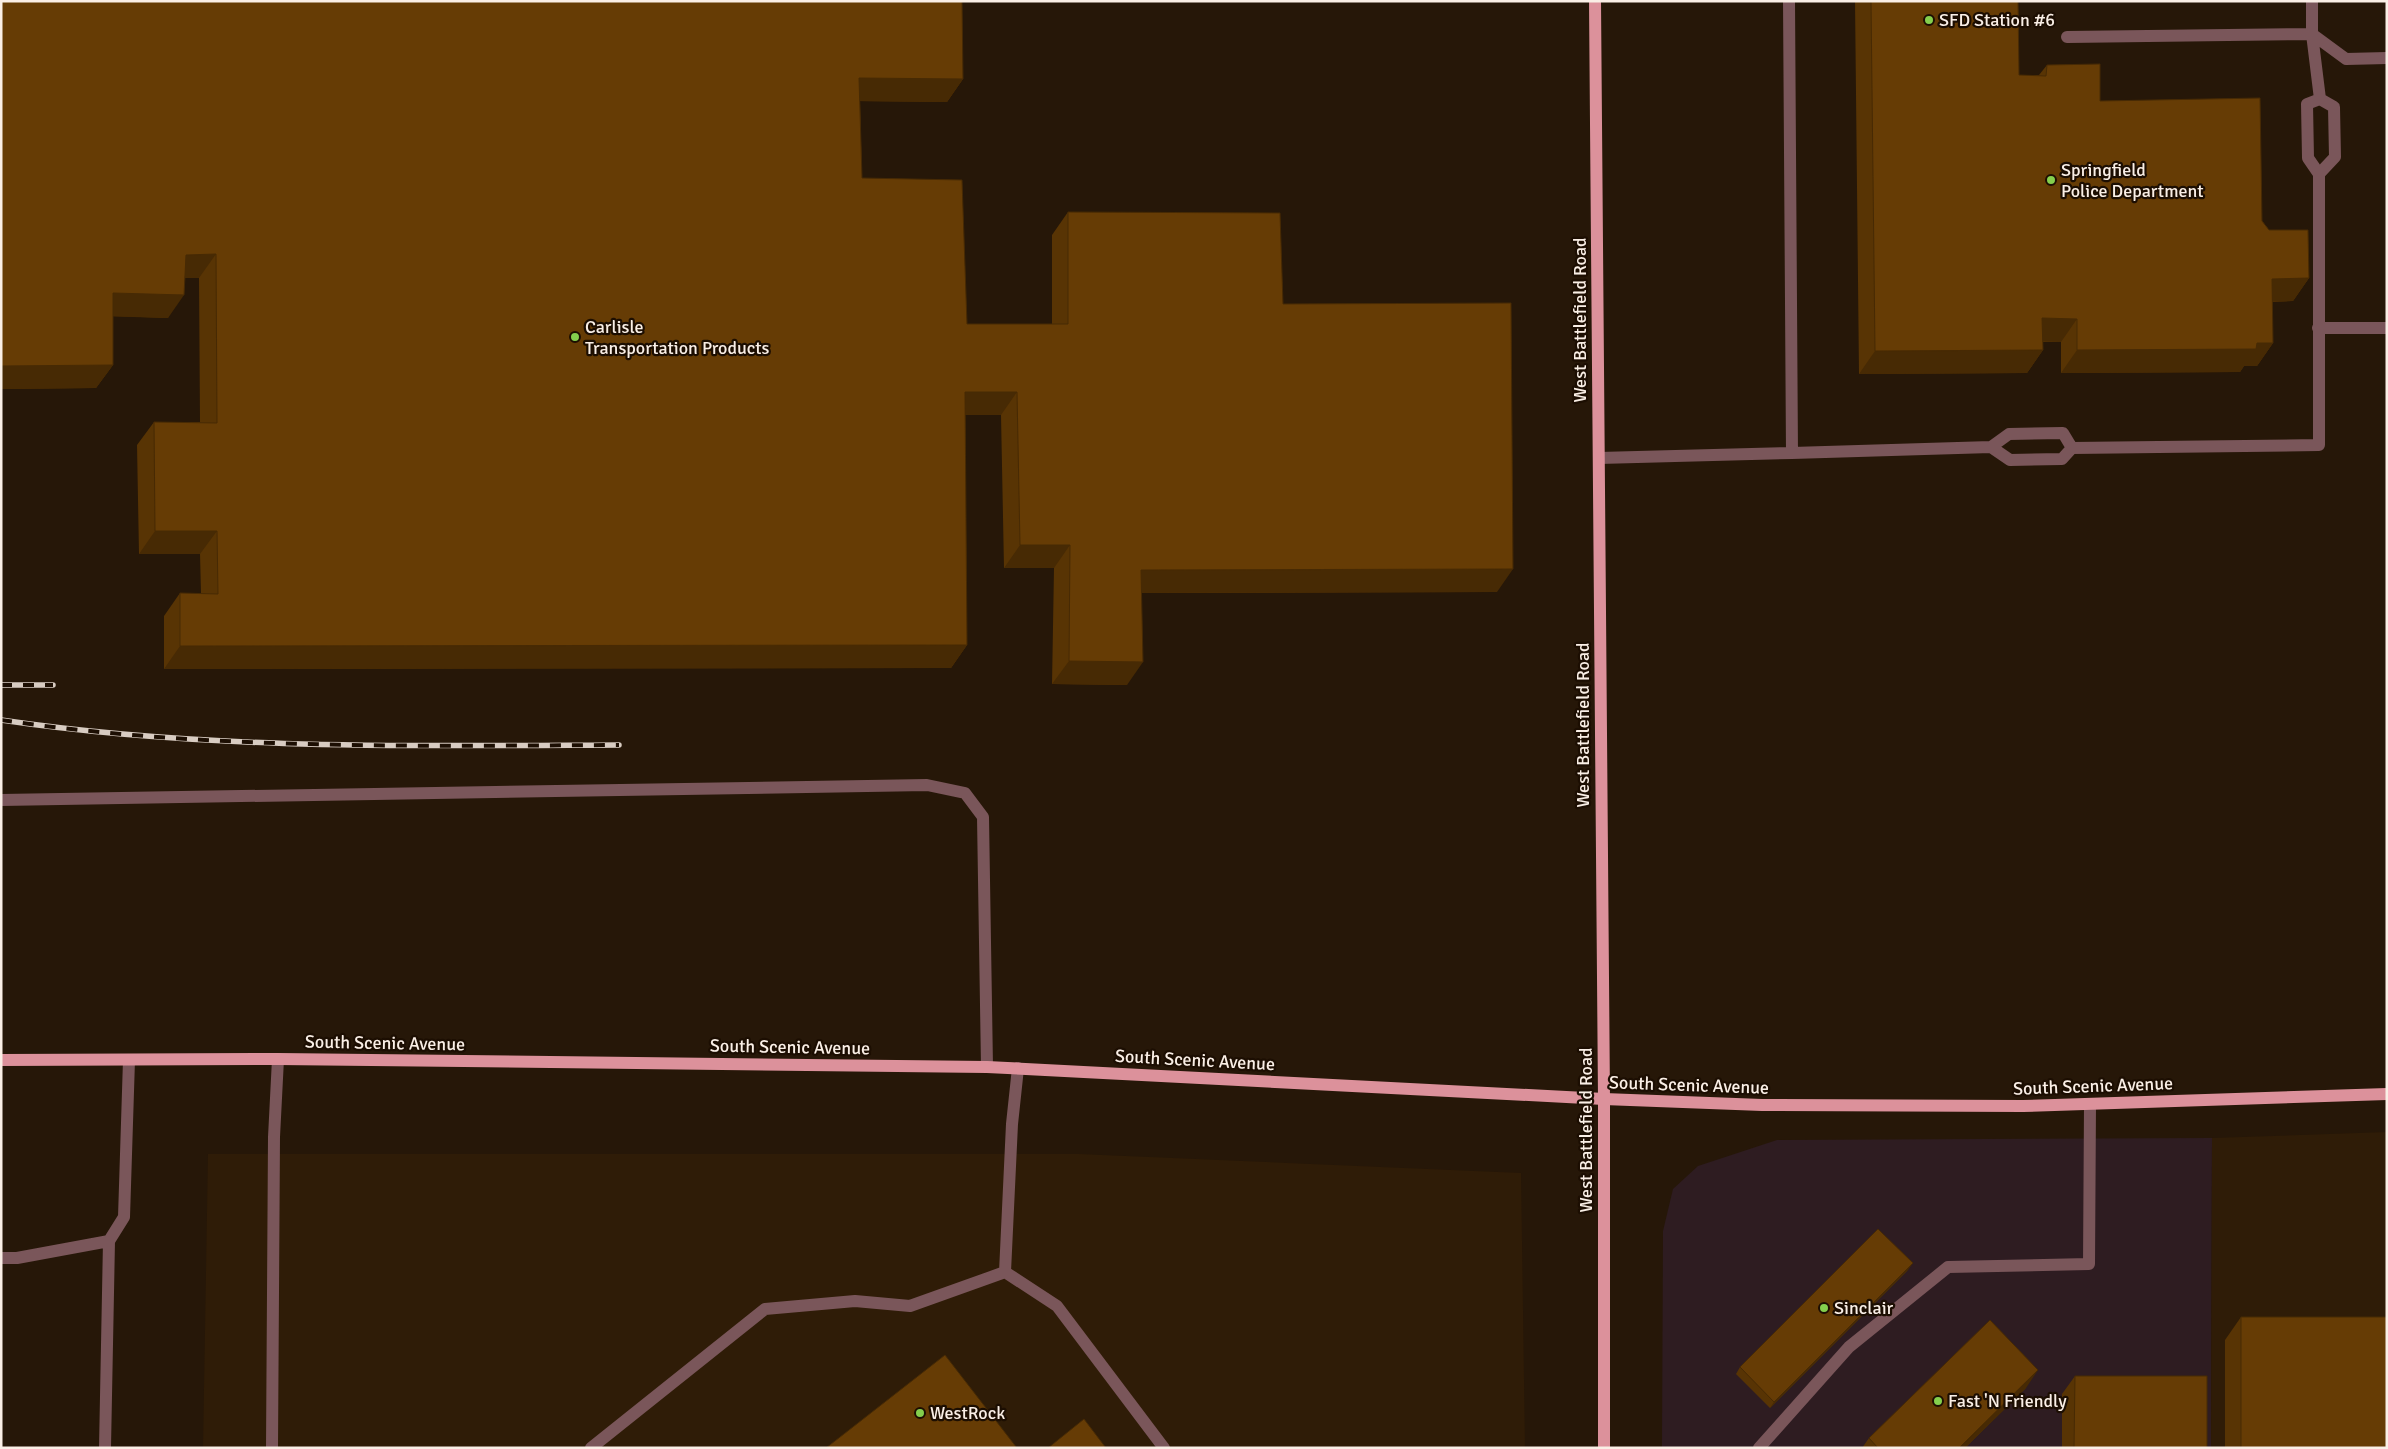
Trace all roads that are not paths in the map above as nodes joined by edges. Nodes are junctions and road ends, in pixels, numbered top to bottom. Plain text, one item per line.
1 (1595, 1) edge
2 (1789, 1) edge
3 (2312, 1) edge
4 (2312, 34) junction
5 (2067, 37) dead end
6 (2387, 58) edge
7 (2320, 99) junction
8 (2319, 174) junction
9 (2318, 328) junction
10 (2387, 328) edge
11 (1991, 447) junction
12 (2072, 448) junction
13 (1792, 453) junction
14 (1598, 458) junction
15 (1, 800) edge
16 (278, 1059) junction
17 (1, 1060) edge
18 (129, 1060) junction
19 (987, 1067) junction
20 (1018, 1068) junction
21 (2387, 1094) edge
22 (1604, 1099) junction
23 (2090, 1104) junction
24 (109, 1241) junction
25 (1, 1258) edge
26 (1005, 1272) junction
27 (105, 1448) edge
28 (272, 1448) edge
29 (591, 1448) edge
30 (1164, 1448) edge
31 (1604, 1448) edge
32 (1759, 1448) edge

1 - 14 main road, West Battlefield Road
2 - 13 lane
3 - 4 lane
4 - 5 lane
4 - 6 lane
4 - 7 lane
7 - 8 lane
7 - 8 lane
8 - 9 lane
9 - 10 lane
9 - 12 lane
11 - 12 lane
11 - 12 lane
11 - 13 lane
13 - 14 lane
14 - 22 main road, West Battlefield Road
15 - 19 lane
16 - 18 main road, South Scenic Avenue
16 - 19 main road, South Scenic Avenue
16 - 28 lane
17 - 18 main road, South Scenic Avenue
18 - 24 lane
19 - 20 main road, South Scenic Avenue
20 - 22 main road, South Scenic Avenue
20 - 26 lane
21 - 23 main road, South Scenic Avenue
22 - 23 main road, South Scenic Avenue
22 - 31 main road, West Battlefield Road
23 - 32 lane
24 - 25 lane
24 - 27 lane
26 - 29 lane
26 - 30 lane

